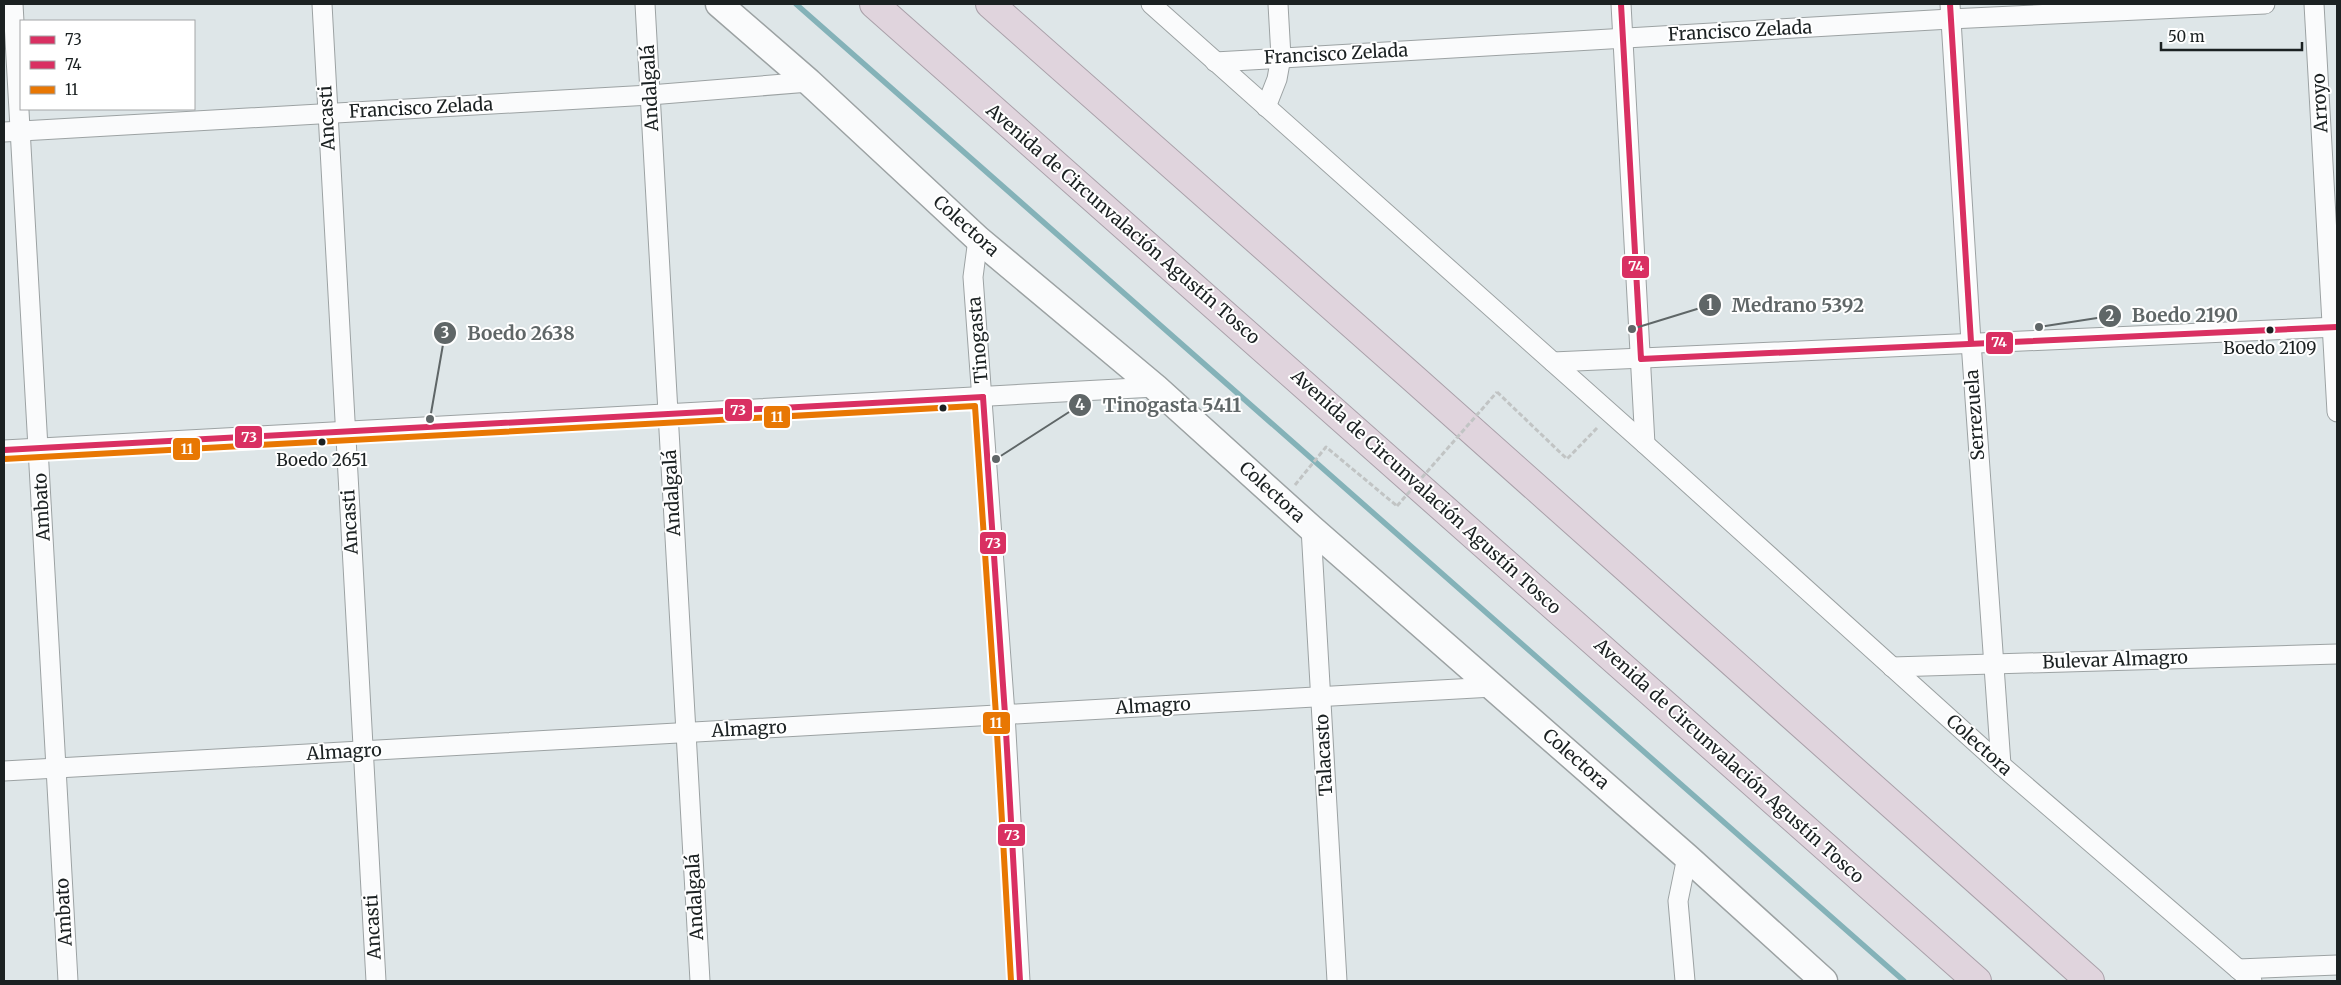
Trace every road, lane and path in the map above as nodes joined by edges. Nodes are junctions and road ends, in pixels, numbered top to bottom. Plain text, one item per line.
1 (13, 4) edge
2 (322, 4) edge
3 (645, 4) edge
4 (719, 4) edge
5 (874, 4) edge
6 (990, 4) edge
7 (1151, 4) edge
8 (1278, 4) edge
9 (1621, 4) edge
10 (2265, 4) edge
11 (2314, 4) edge
12 (1950, 11) edge
13 (1623, 37) junction
14 (1281, 57) junction
15 (1215, 62) junction
16 (809, 82) junction
17 (650, 95) junction
18 (1266, 107) junction
19 (327, 113) junction
20 (12, 131) edge
21 (978, 239) junction
22 (2335, 327) edge
23 (1970, 342) junction
24 (1641, 359) junction
25 (1553, 362) junction
26 (1155, 388) junction
27 (983, 397) junction
28 (2337, 412) edge
29 (668, 414) junction
30 (1591, 420) dead end
31 (345, 432) junction
32 (1645, 444) junction
33 (38, 448) junction
34 (4, 450) edge
35 (1292, 488) dead end
36 (1311, 528) junction
37 (2337, 654) edge
38 (1992, 664) junction
39 (1892, 667) junction
40 (1493, 687) junction
41 (1321, 697) junction
42 (1005, 714) junction
43 (686, 732) junction
44 (363, 750) junction
45 (2001, 765) junction
46 (56, 768) junction
47 (4, 771) edge
48 (1687, 857) junction
49 (2337, 965) edge
50 (2245, 975) edge
51 (68, 981) edge
52 (376, 981) edge
53 (700, 981) edge
54 (1020, 981) edge
55 (1337, 981) edge
56 (1685, 981) edge
57 (1824, 981) edge
58 (1977, 981) edge
59 (2090, 981) edge

1 - 20 street, Ambato
2 - 19 street, Ancasti
3 - 17 street, Andalgalá
4 - 16 street, Colectora
5 - 58 highway, Avenida de Circunvalación Agustín Tosco
6 - 59 highway
7 - 15 street, Colectora
8 - 14 street
9 - 13 street
10 - 12 street, Francisco Zelada
11 - 22 street, Arroyo
12 - 13 street, Francisco Zelada
12 - 23 street, Serrezuela
13 - 14 street, Francisco Zelada
13 - 24 street
14 - 15 street, Francisco Zelada
14 - 18 street
15 - 18 street, Colectora
16 - 17 street, Francisco Zelada
16 - 21 street, Colectora
17 - 19 street, Francisco Zelada
17 - 29 street, Andalgalá
18 - 25 street, Colectora
19 - 20 street, Francisco Zelada
19 - 31 street, Ancasti
20 - 33 street, Ambato
21 - 26 street, Colectora
21 - 27 street, Tinogasta
22 - 23 street
22 - 28 street, Arroyo
23 - 24 street
23 - 38 street, Serrezuela
24 - 25 street
24 - 32 street
25 - 32 street, Colectora
26 - 27 street
26 - 36 street, Colectora
27 - 29 street
27 - 42 street, Tinogasta
29 - 31 street
29 - 43 street, Andalgalá
30 - 35 path, bridge
31 - 33 street
31 - 44 street, Ancasti
32 - 39 street, Colectora
33 - 34 street
33 - 46 street, Ambato
36 - 40 street, Colectora
36 - 41 street, Talacasto
37 - 38 street, Bulevar Almagro
38 - 39 street, Bulevar Almagro
38 - 45 street, Serrezuela
39 - 45 street, Colectora
40 - 41 street, Almagro
40 - 48 street, Colectora
41 - 42 street, Almagro
41 - 55 street, Talacasto
42 - 43 street, Almagro
42 - 54 street, Tinogasta
43 - 44 street, Almagro
43 - 53 street, Andalgalá
44 - 46 street, Almagro
44 - 52 street, Ancasti
45 - 50 street, Colectora
46 - 47 street, Almagro
46 - 51 street, Ambato
48 - 56 street
48 - 57 street, Colectora
49 - 50 street

